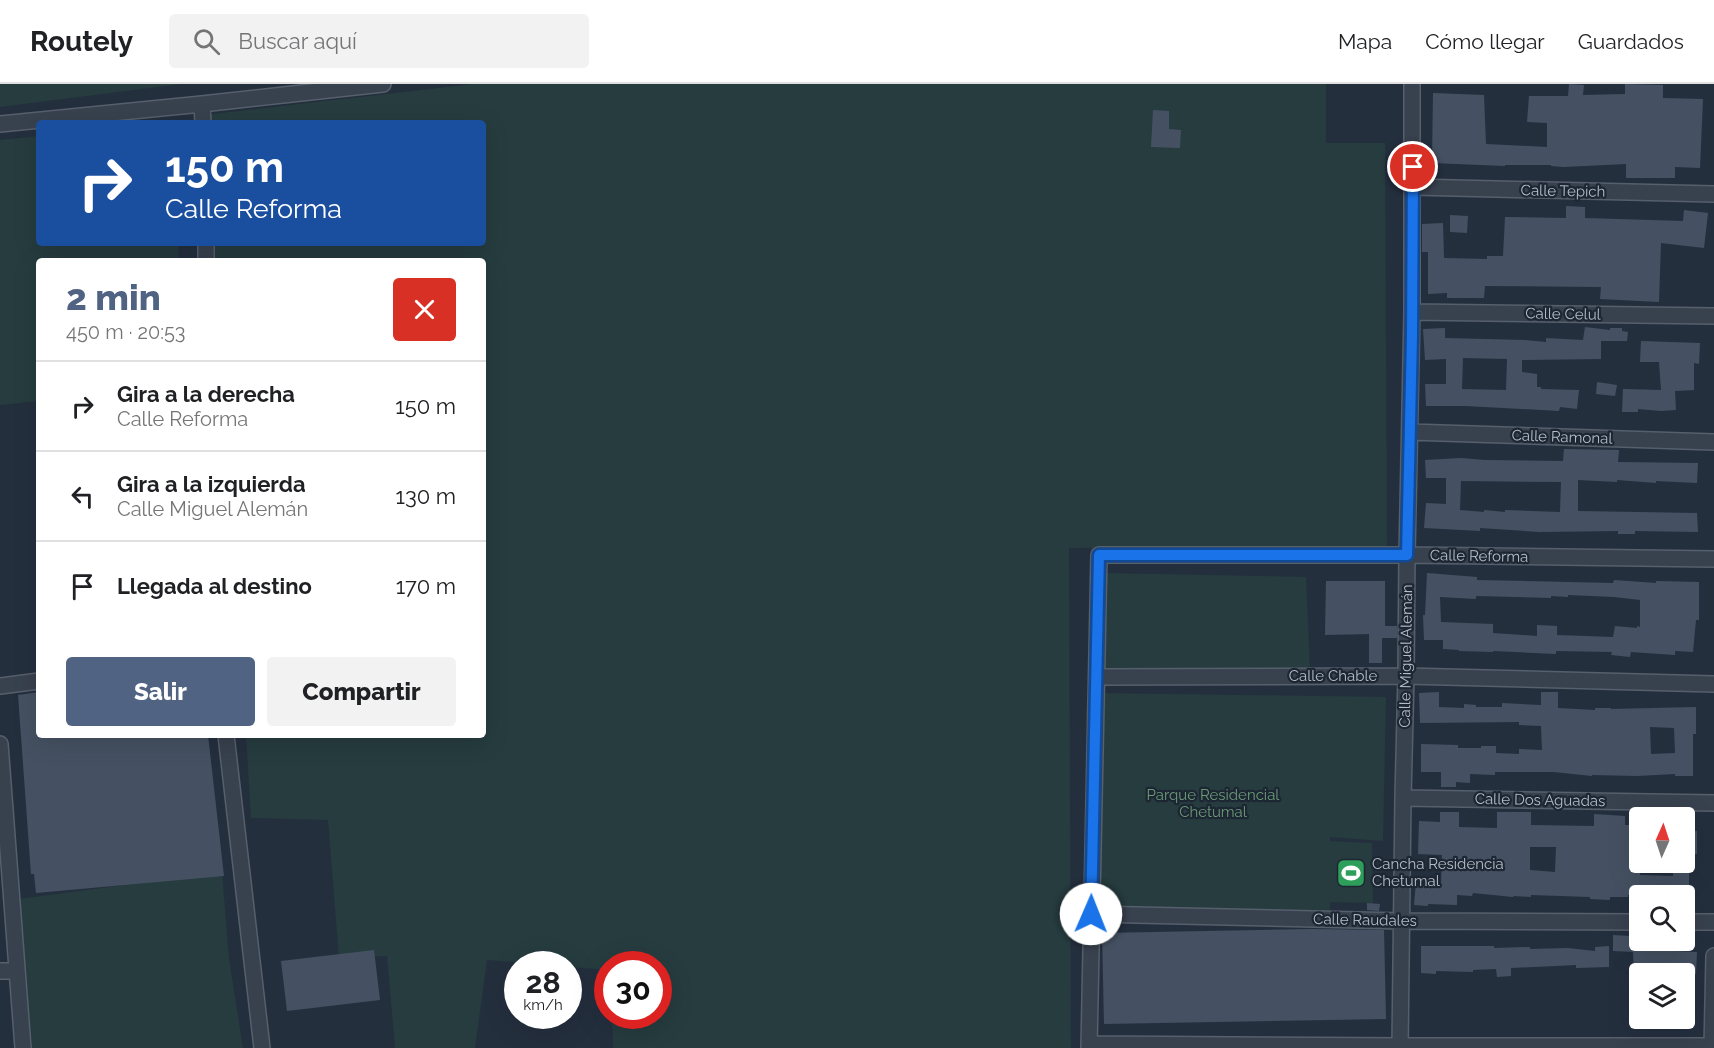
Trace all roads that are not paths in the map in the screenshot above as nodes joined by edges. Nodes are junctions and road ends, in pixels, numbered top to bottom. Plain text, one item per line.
1 (383, 84) edge
2 (1412, 84) edge
3 (202, 104) junction
4 (203, 120) edge
5 (0, 123) edge
6 (1413, 187) junction
7 (1714, 194) edge
8 (1412, 312) junction
9 (1714, 316) edge
10 (1410, 432) junction
11 (1714, 442) edge
12 (1407, 555) junction
13 (1714, 559) edge
14 (1406, 676) junction
15 (1097, 677) junction
16 (36, 681) edge
17 (1714, 684) edge
18 (0, 686) edge
19 (226, 738) edge
20 (0, 744) edge
21 (1, 779) edge
22 (1403, 798) junction
23 (1714, 802) edge
24 (1091, 914) junction
25 (1402, 921) junction
26 (1629, 922) edge
27 (1695, 922) edge
28 (1714, 922) edge
29 (1714, 956) edge
30 (0, 971) edge
31 (17, 971) junction
32 (1089, 1046) edge
33 (1400, 1047) edge
34 (1713, 1047) edge
35 (22, 1048) edge
36 (262, 1048) edge

1 - 3 street
2 - 6 street, Calle Miguel Alemán
3 - 4 street
3 - 5 street
6 - 7 street, Calle Tepich
6 - 8 street, Calle Miguel Alemán
8 - 9 street, Calle Celul
8 - 10 street, Calle Miguel Alemán
10 - 11 street, Calle Ramonal
10 - 12 street, Calle Miguel Alemán
12 - 13 street, Calle Reforma
12 - 14 street, Calle Miguel Alemán
12 - 15 street, Calle Reforma
14 - 15 street, Calle Chable
14 - 17 street, Calle Chable
14 - 22 street, Calle Miguel Alemán
15 - 24 street
16 - 18 street
19 - 36 street
20 - 21 street
21 - 31 street
22 - 23 street, Calle Dos Aguadas
22 - 25 street, Calle Miguel Alemán
24 - 25 street, Calle Raudales
24 - 32 street
25 - 26 street, Calle Raudales
25 - 33 street, Calle Miguel Alemán
27 - 28 street
29 - 34 street
30 - 31 street
31 - 35 street
32 - 33 street
33 - 34 street

